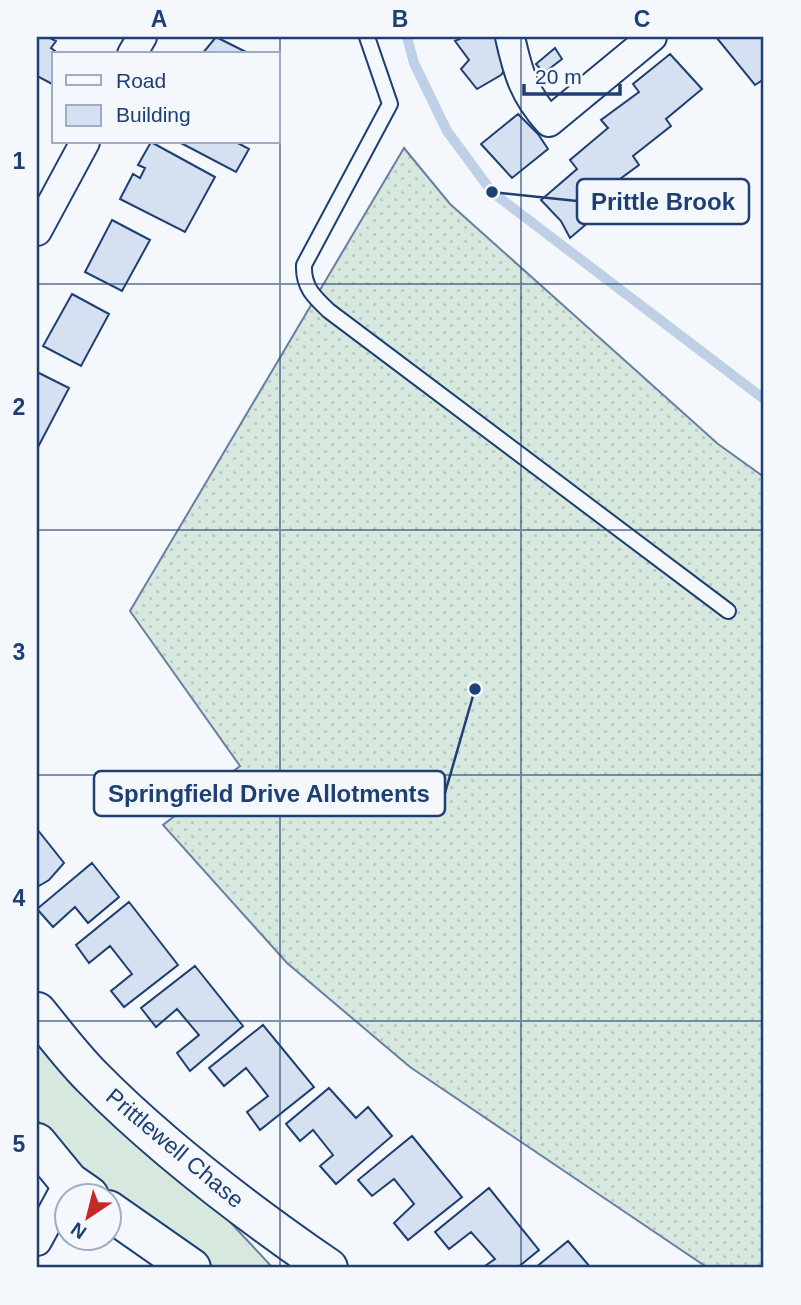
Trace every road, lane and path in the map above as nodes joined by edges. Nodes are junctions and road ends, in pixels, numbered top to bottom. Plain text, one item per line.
1 (367, 37) edge
2 (510, 37) edge
3 (652, 37) edge
4 (84, 144) edge
5 (37, 231) edge
6 (728, 611) dead end
7 (37, 1012) edge
8 (37, 1143) edge
9 (73, 1182) edge
10 (122, 1221) edge
11 (52, 1222) edge
12 (279, 1235) junction
13 (37, 1241) edge
14 (179, 1265) edge
15 (309, 1268) edge
16 (328, 1268) edge

1 - 6 lane
2 - 3 street
4 - 5 street
7 - 12 street, Prittlewell Chase
8 - 9 street
10 - 14 street
11 - 13 street
12 - 15 street
12 - 16 street, Prittlewell Chase

